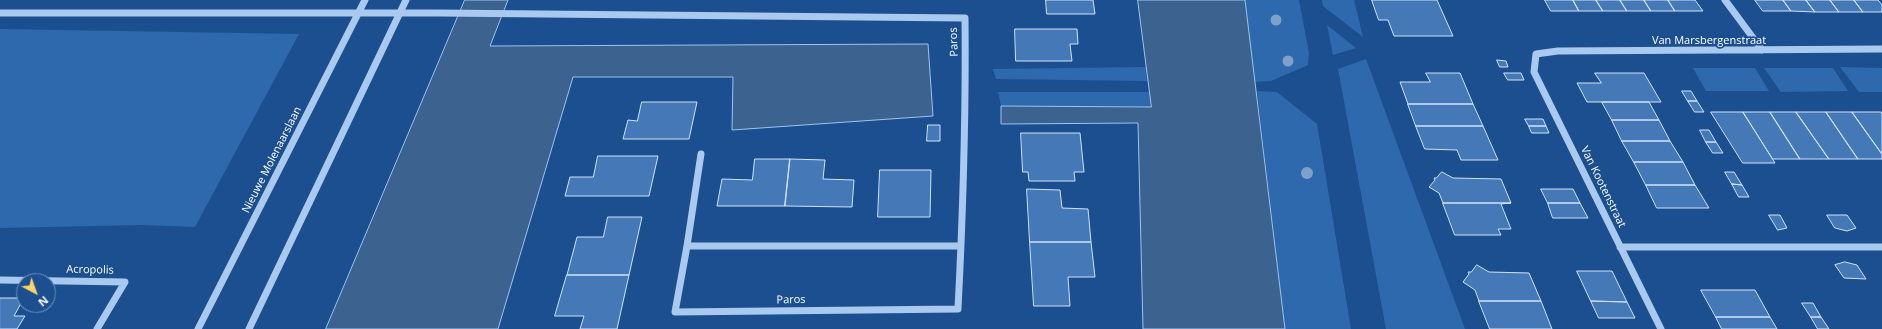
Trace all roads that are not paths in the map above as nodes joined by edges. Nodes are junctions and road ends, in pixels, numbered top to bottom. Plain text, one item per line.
1 (365, 0) edge
2 (406, 0) edge
3 (1725, 0) edge
4 (0, 12) edge
5 (358, 14) junction
6 (400, 14) junction
7 (1882, 49) edge
8 (1762, 50) junction
9 (1536, 54) joint
10 (701, 154) dead end
11 (687, 246) junction
12 (961, 246) junction
13 (1620, 247) junction
14 (1882, 247) edge
15 (0, 280) edge
16 (97, 329) edge
17 (198, 329) edge
18 (249, 329) edge
19 (1661, 329) edge

1 - 5 street, Nieuwe Molenaarslaan
2 - 6 street
3 - 8 street
4 - 5 street, Paros
5 - 6 street, Paros
5 - 17 street, Nieuwe Molenaarslaan
6 - 12 street, Paros
6 - 18 street
7 - 8 street, Van Marsbergenstraat
8 - 9 street, Van Marsbergenstraat
9 - 13 street, Van Kootenstraat
10 - 11 street, Paros
11 - 12 street
11 - 12 street, Paros
13 - 14 street
13 - 19 street, Van Kootenstraat
15 - 16 street, Acropolis

